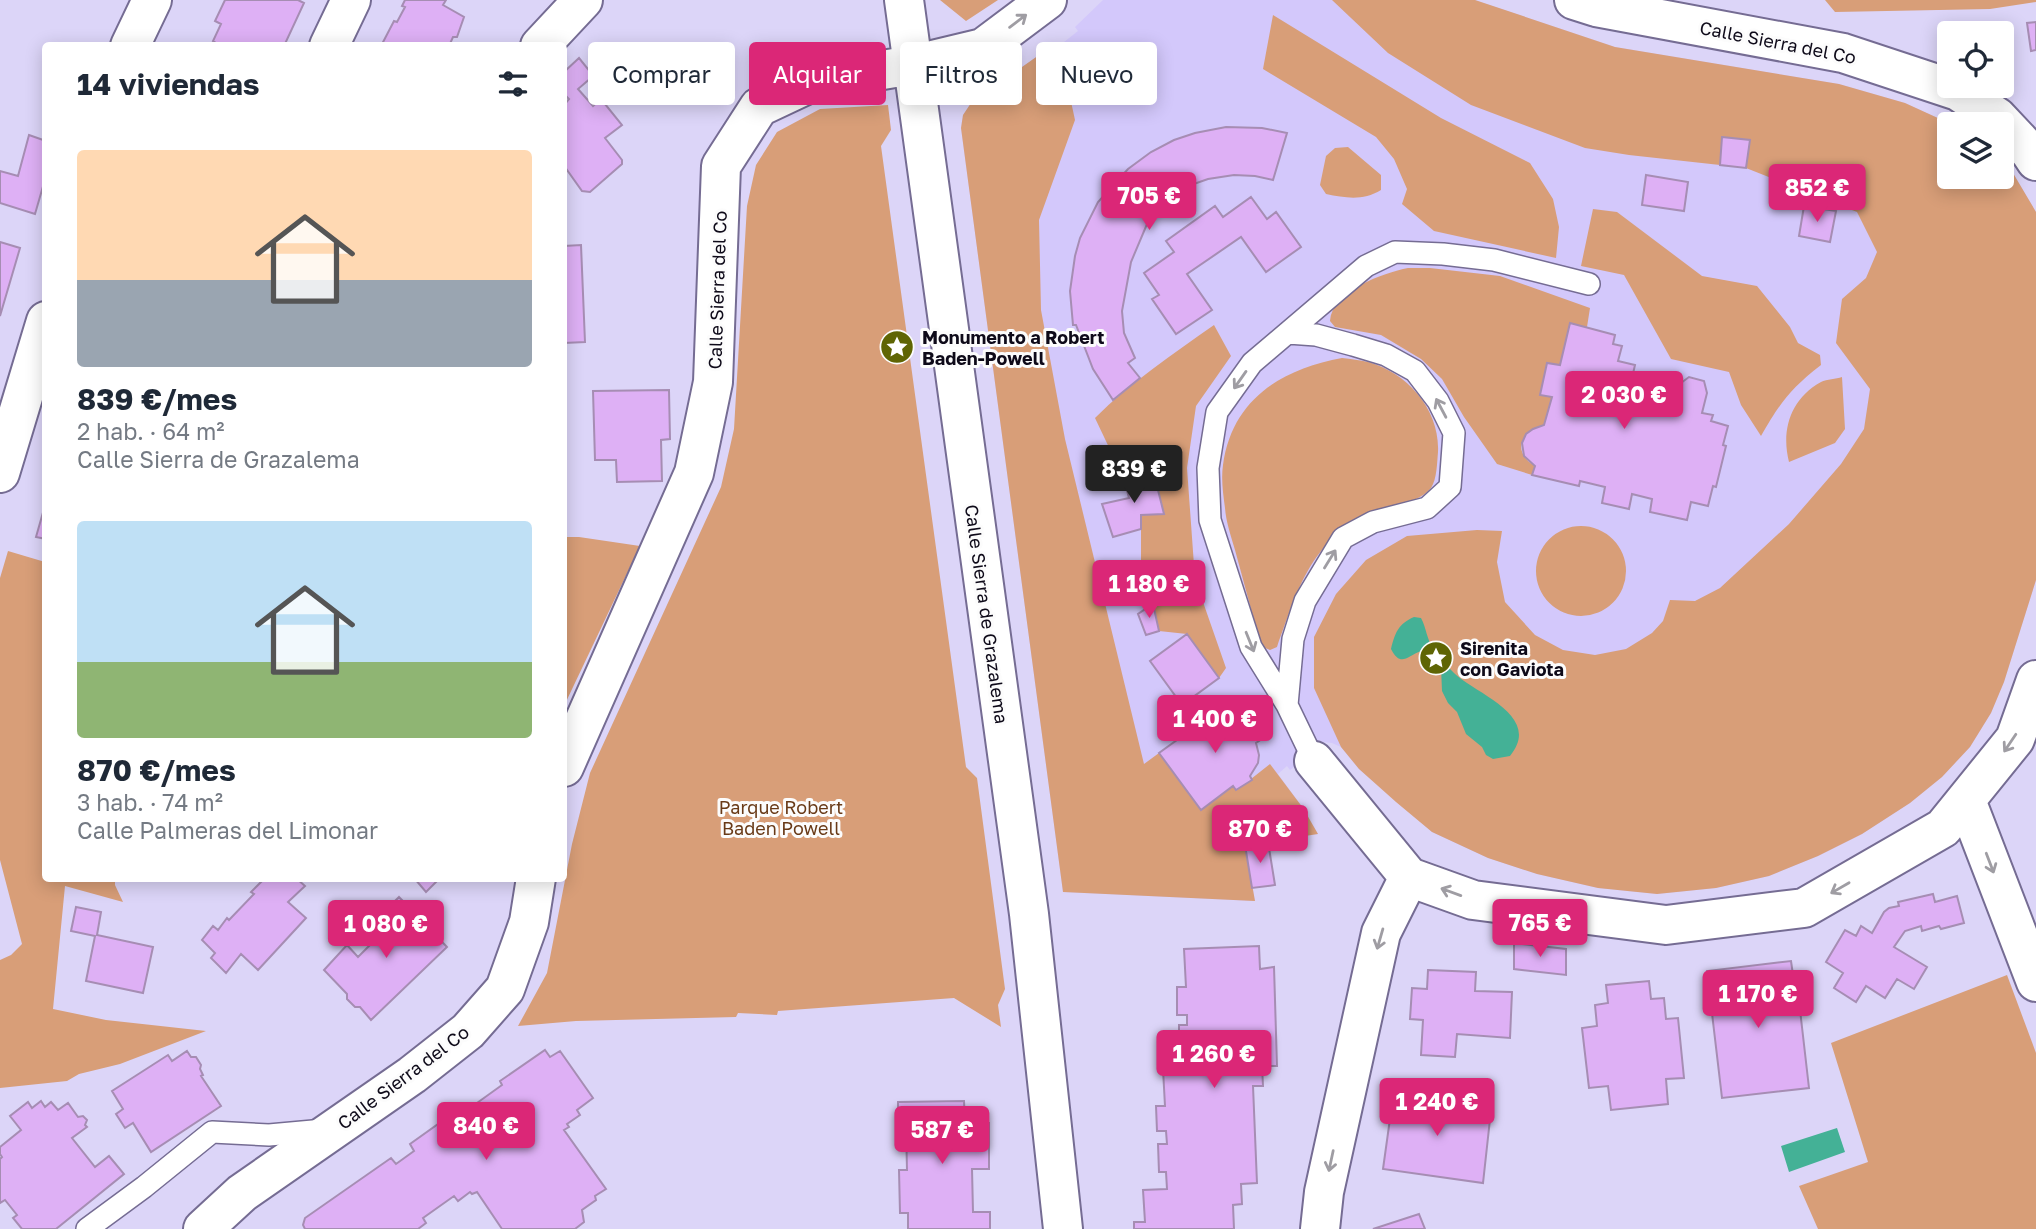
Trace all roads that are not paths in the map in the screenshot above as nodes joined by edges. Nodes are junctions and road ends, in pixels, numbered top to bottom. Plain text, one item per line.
1 (152, 0) edge
2 (351, 0) edge
3 (583, 0) edge
4 (904, 0) edge
5 (1047, 0) edge
6 (1574, 0) edge
7 (132, 42) edge
8 (331, 42) edge
9 (544, 42) edge
10 (909, 42) edge
11 (991, 42) edge
12 (900, 67) edge
13 (917, 105) edge
14 (2036, 162) edge
15 (1589, 285) dead end
16 (1288, 333) junction
17 (42, 334) edge
18 (0, 473) edge
19 (2036, 680) edge
20 (1287, 705) junction
21 (567, 760) edge
22 (1314, 761) joint
23 (1966, 800) junction
24 (1409, 877) junction
25 (535, 882) edge
26 (2036, 982) edge
27 (333, 1130) junction
28 (87, 1229) edge
29 (203, 1229) edge
30 (1063, 1229) edge
31 (1320, 1229) edge

1 - 7 street
2 - 8 street
3 - 9 street
4 - 10 street, Calle Sierra de Grazalema
11 -> 5 street, Calle Sierra del Co
6 - 14 street, Calle Sierra del Co
12 - 21 street, Calle Sierra del Co
13 - 30 street, Calle Sierra de Grazalema
15 - 16 lane
16 -> 20 lane
20 -> 16 lane
17 - 18 street
19 -> 23 street
20 - 22 lane
22 - 24 street
23 -> 24 street
23 -> 26 street
24 -> 31 street
25 - 27 street, Calle Sierra del Co
27 - 28 lane
27 - 29 street, Calle Sierra del Co

